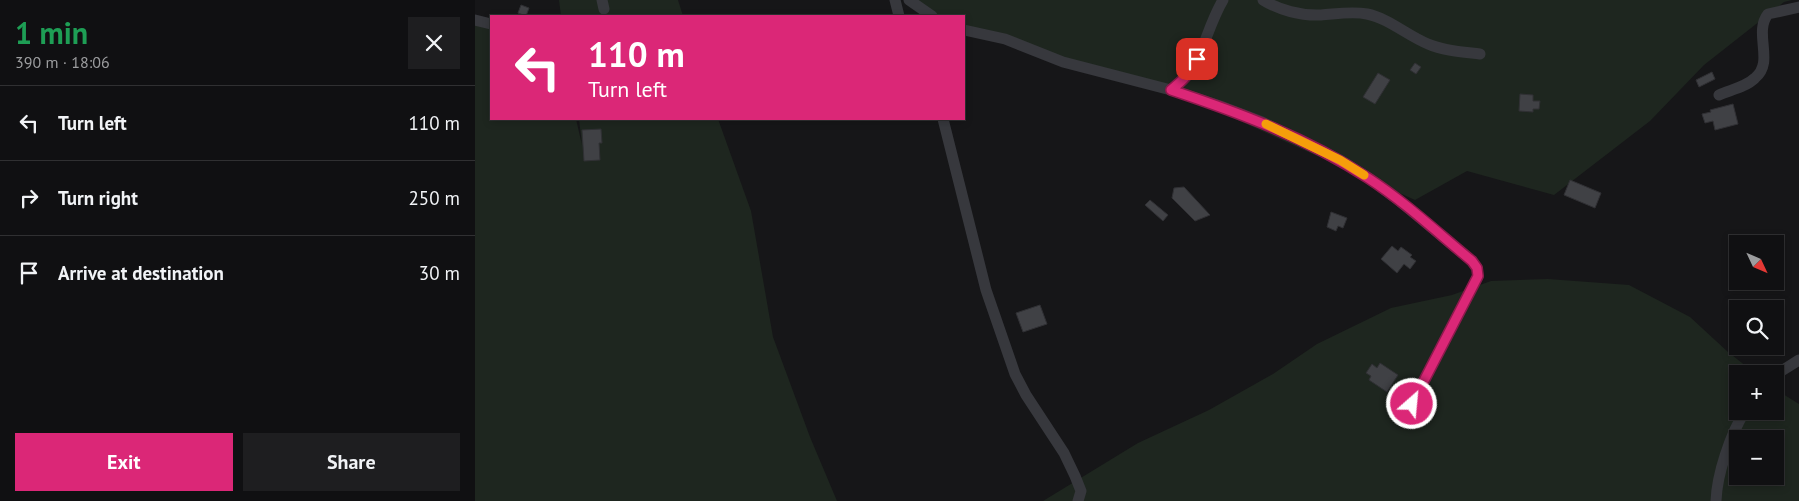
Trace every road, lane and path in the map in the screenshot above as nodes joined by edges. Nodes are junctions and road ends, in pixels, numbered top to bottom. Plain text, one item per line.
1 (895, 0) edge
2 (909, 0) edge
3 (1223, 0) edge
4 (1263, 0) edge
5 (1799, 7) edge
6 (899, 15) edge
7 (931, 15) edge
8 (475, 20) edge
9 (490, 24) edge
10 (965, 30) edge
11 (1481, 54) dead end
12 (1171, 90) junction
13 (1719, 95) dead end
14 (943, 120) edge
15 (1799, 360) edge
16 (1784, 369) edge
17 (1412, 404) dead end
18 (1740, 420) edge
19 (1078, 501) edge
20 (1717, 501) edge

1 - 6 street
2 - 7 street
3 - 12 street
4 - 11 street
5 - 13 street
8 - 9 street
10 - 12 street
12 - 17 street
14 - 19 street
15 - 16 street
18 - 20 street

